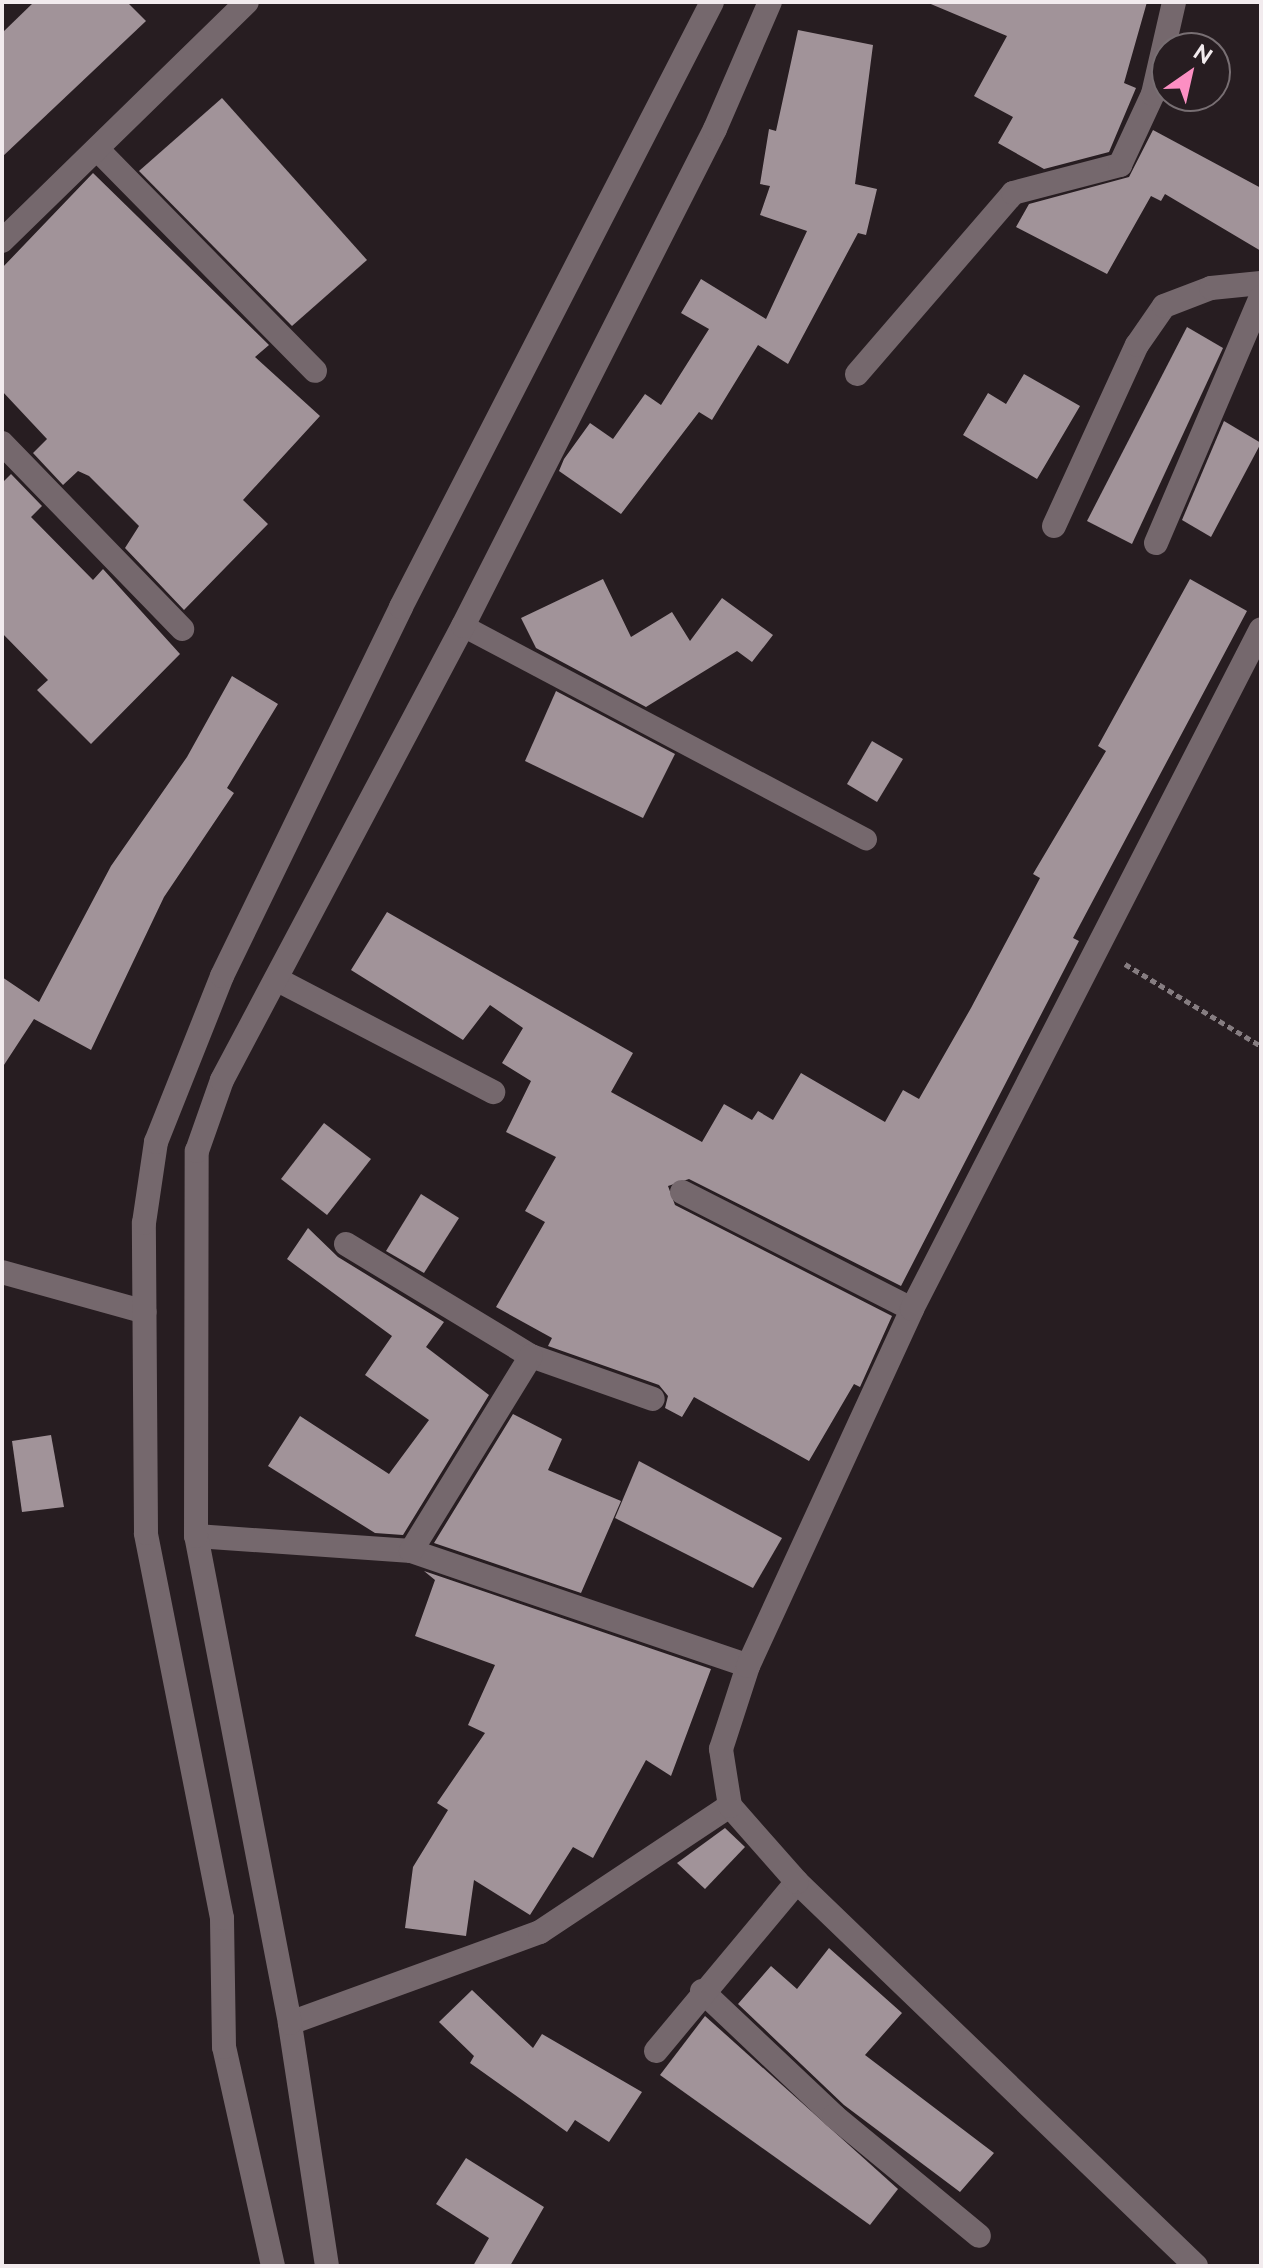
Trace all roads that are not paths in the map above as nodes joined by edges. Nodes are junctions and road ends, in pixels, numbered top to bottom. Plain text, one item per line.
1 (247, 2) edge
2 (712, 2) edge
3 (770, 2) edge
4 (1174, 2) edge
5 (221, 11) edge
6 (97, 149) junction
7 (2, 241) edge
8 (1261, 283) edge
9 (1261, 297) edge
10 (315, 371) dead end
11 (857, 374) dead end
12 (2, 443) edge
13 (1054, 526) dead end
14 (1156, 543) dead end
15 (463, 626) junction
16 (182, 629) dead end
17 (1261, 629) edge
18 (866, 839) dead end
19 (276, 979) junction
20 (493, 1092) dead end
21 (682, 1192) dead end
22 (346, 1244) dead end
23 (2, 1272) edge
24 (912, 1309) junction
25 (145, 1312) junction
26 (531, 1356) junction
27 (653, 1399) dead end
28 (196, 1536) junction
29 (411, 1551) junction
30 (748, 1666) junction
31 (730, 1806) junction
32 (797, 1882) junction
33 (702, 1991) junction
34 (290, 2023) junction
35 (656, 2051) dead end
36 (979, 2236) dead end
37 (273, 2266) edge
38 (327, 2266) edge
39 (1196, 2266) edge

1 - 5 street
2 - 25 street
3 - 15 street
4 - 11 street
5 - 6 street
6 - 7 street
6 - 10 street
8 - 13 street
9 - 14 street
12 - 16 street
15 - 18 lane
15 - 19 street
17 - 24 street
19 - 20 street
19 - 28 street
21 - 24 street
22 - 26 street
23 - 25 street
24 - 30 street
25 - 37 street
26 - 27 street
26 - 29 street
28 - 29 street
28 - 34 street
29 - 30 street
30 - 31 street
31 - 32 street
31 - 34 street
32 - 33 street
32 - 39 street
33 - 35 street
33 - 36 street
34 - 38 street

